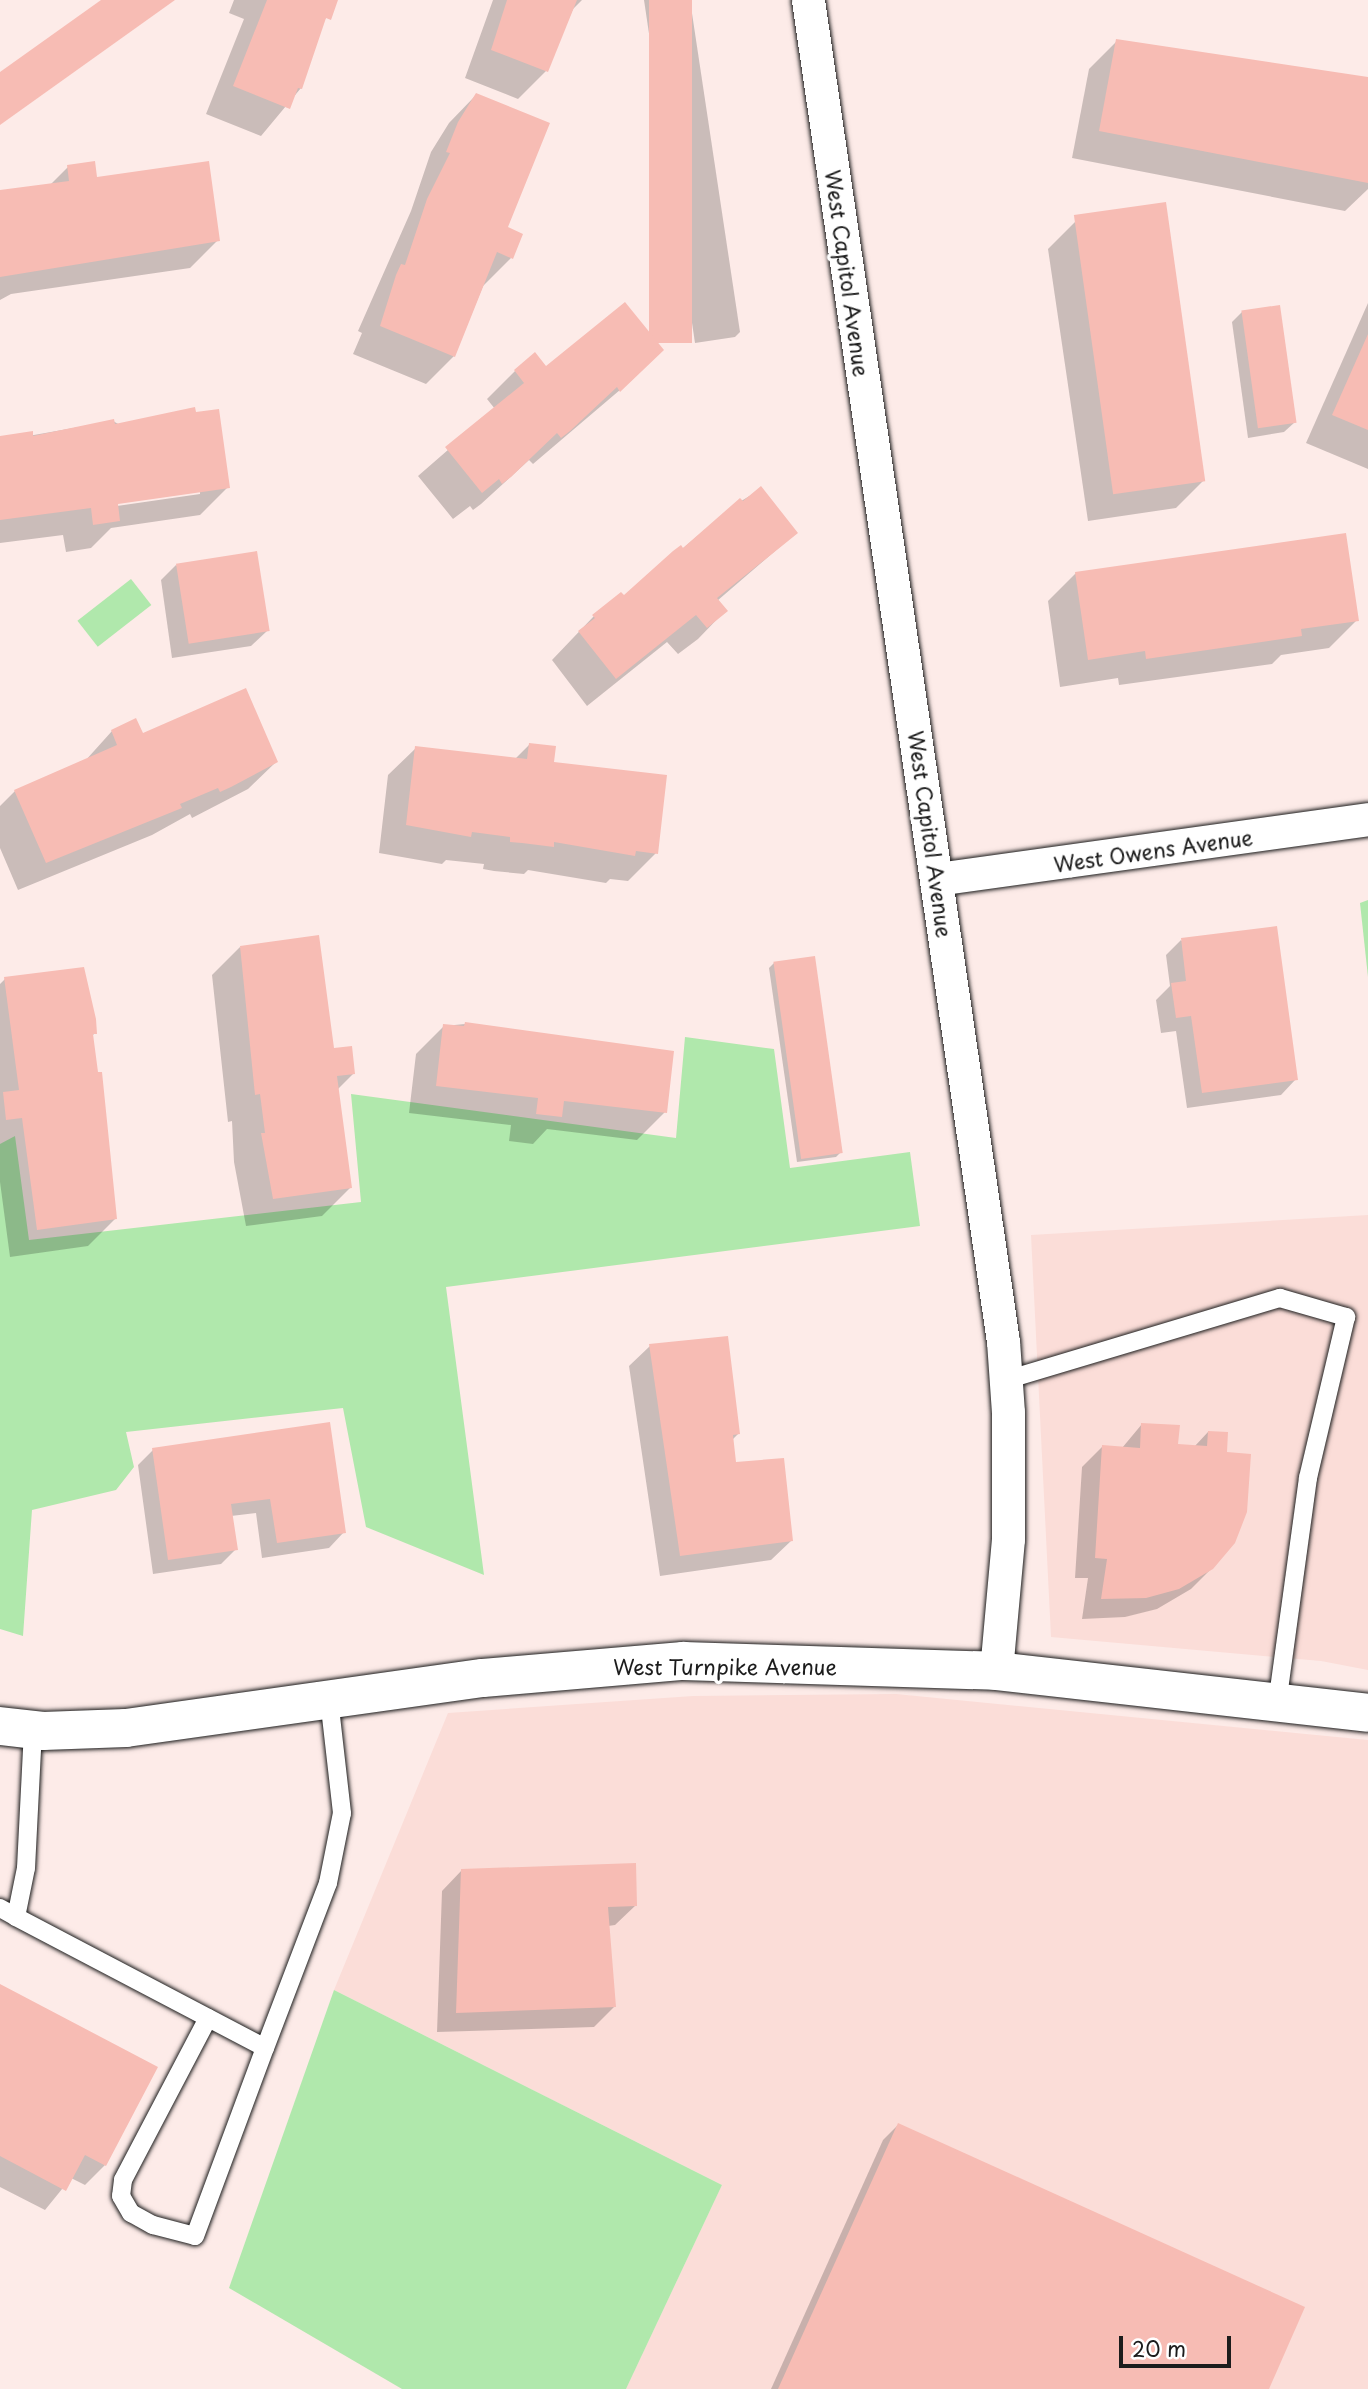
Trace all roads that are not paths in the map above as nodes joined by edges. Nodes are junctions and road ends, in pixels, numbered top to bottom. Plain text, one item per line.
1 (808, 0) edge
2 (1368, 819) edge
3 (937, 879) junction
4 (1006, 1380) junction
5 (996, 1671) junction
6 (329, 1699) junction
7 (1277, 1703) junction
8 (1368, 1713) edge
9 (16, 1728) edge
10 (0, 1908) edge
11 (16, 1917) junction
12 (208, 2018) junction
13 (265, 2049) junction

1 - 3 street, West Capitol Avenue
2 - 3 street, West Owens Avenue
3 - 4 street, West Capitol Avenue
4 - 5 street, West Capitol Avenue
4 - 7 lane
5 - 6 street, West Turnpike Avenue
5 - 7 street, West Turnpike Avenue
6 - 9 street, West Turnpike Avenue
6 - 13 lane
7 - 8 street, West Turnpike Avenue
9 - 11 lane
10 - 11 lane
11 - 12 lane
12 - 13 lane
12 - 13 lane

